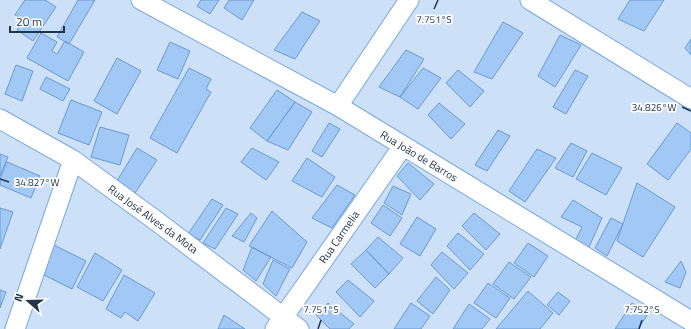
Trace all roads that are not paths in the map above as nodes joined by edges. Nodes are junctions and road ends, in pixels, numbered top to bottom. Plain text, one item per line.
1 (409, 0) edge
2 (530, 0) edge
3 (153, 3) edge
4 (691, 99) edge
5 (338, 106) junction
6 (0, 119) edge
7 (403, 146) junction
8 (73, 160) junction
9 (691, 321) edge
10 (280, 323) edge
11 (15, 329) edge
12 (299, 329) edge

1 - 5 street
2 - 4 street
3 - 5 street, Rua João de Barros
5 - 7 street, Rua João de Barros
6 - 8 street, Rua José Alves da Mota
7 - 9 street, Rua João de Barros
7 - 10 street, Rua Carmelia
8 - 10 street, Rua José Alves da Mota
8 - 11 street
10 - 12 street, Rua José Alves da Mota

